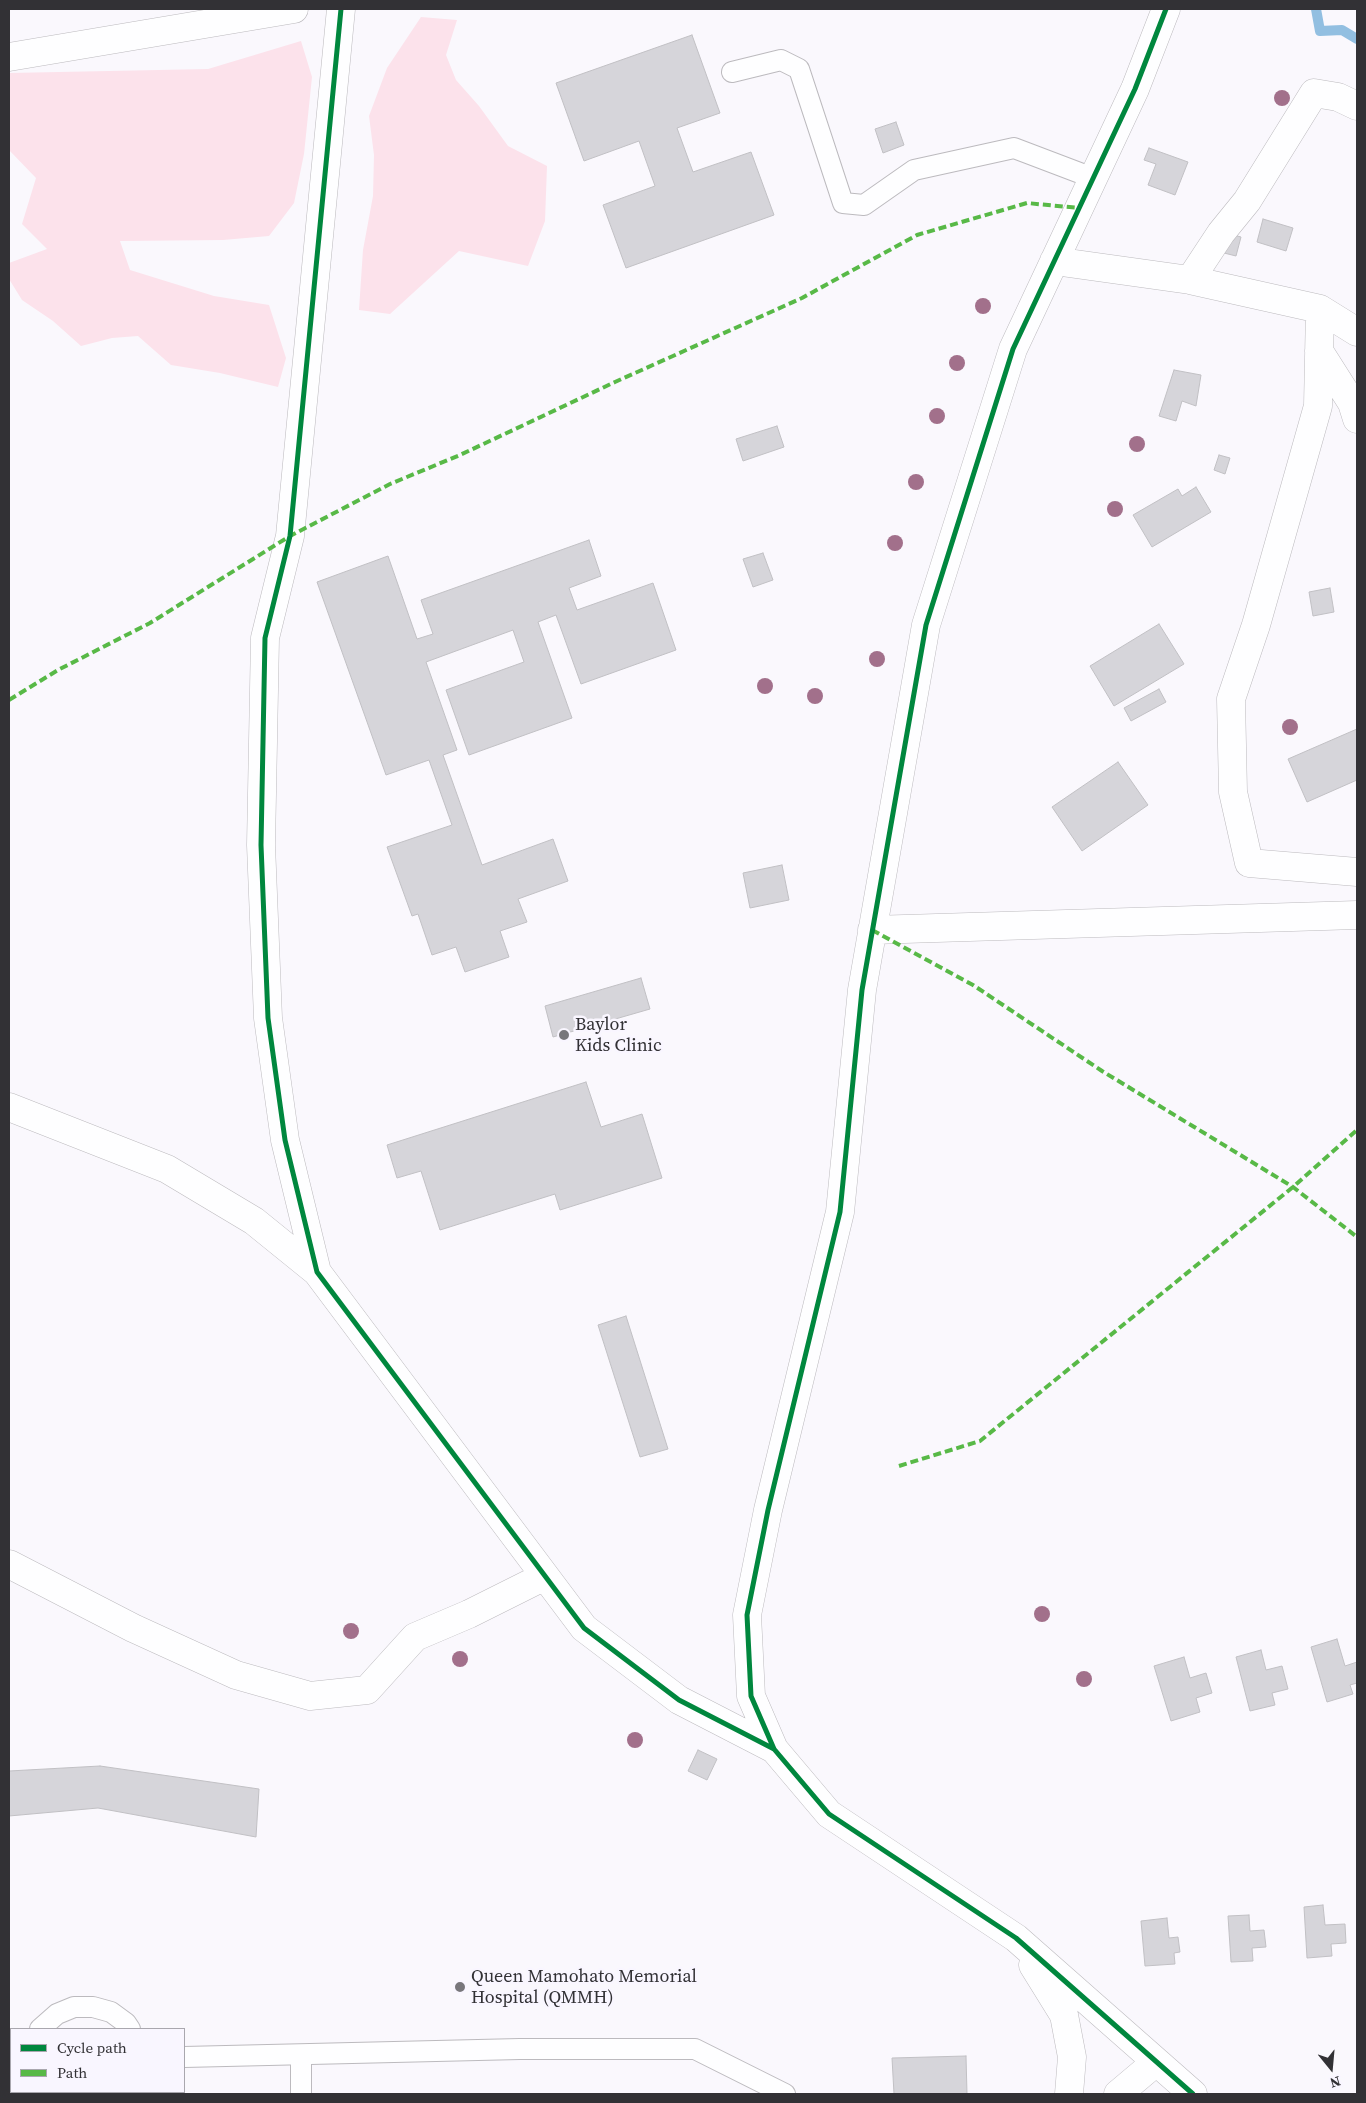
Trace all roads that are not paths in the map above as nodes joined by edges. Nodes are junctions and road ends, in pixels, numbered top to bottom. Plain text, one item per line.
1 (294, 9) edge
2 (341, 9) edge
3 (1166, 9) edge
4 (9, 57) edge
5 (732, 72) dead end
6 (1357, 106) edge
7 (1093, 178) junction
8 (1054, 261) junction
9 (1190, 280) junction
10 (1320, 309) junction
11 (1357, 332) edge
12 (1319, 351) junction
13 (1357, 419) edge
14 (1357, 872) edge
15 (1357, 915) edge
16 (872, 930) junction
17 (9, 1106) edge
18 (317, 1272) junction
19 (9, 1564) edge
20 (544, 1576) junction
21 (774, 1749) junction
22 (1016, 1938) junction
23 (41, 2028) edge
24 (129, 2028) edge
25 (301, 2055) junction
26 (185, 2056) edge
27 (1156, 2062) junction
28 (301, 2094) edge
29 (785, 2094) edge
30 (1069, 2094) edge
31 (1118, 2094) edge
32 (1193, 2094) edge

1 - 4 street
2 - 18 street
3 - 7 street
5 - 7 lane
6 - 9 street
7 - 8 street
8 - 9 street
8 - 16 street
9 - 10 street
10 - 11 street
10 - 12 street
12 - 13 street
12 - 14 street
15 - 16 street
16 - 21 street
17 - 18 street
18 - 20 street
19 - 20 street
20 - 21 street
21 - 22 street
22 - 27 street
22 - 30 street
23 - 24 lane
25 - 26 lane
25 - 28 lane
25 - 29 lane
27 - 31 street
27 - 32 street

